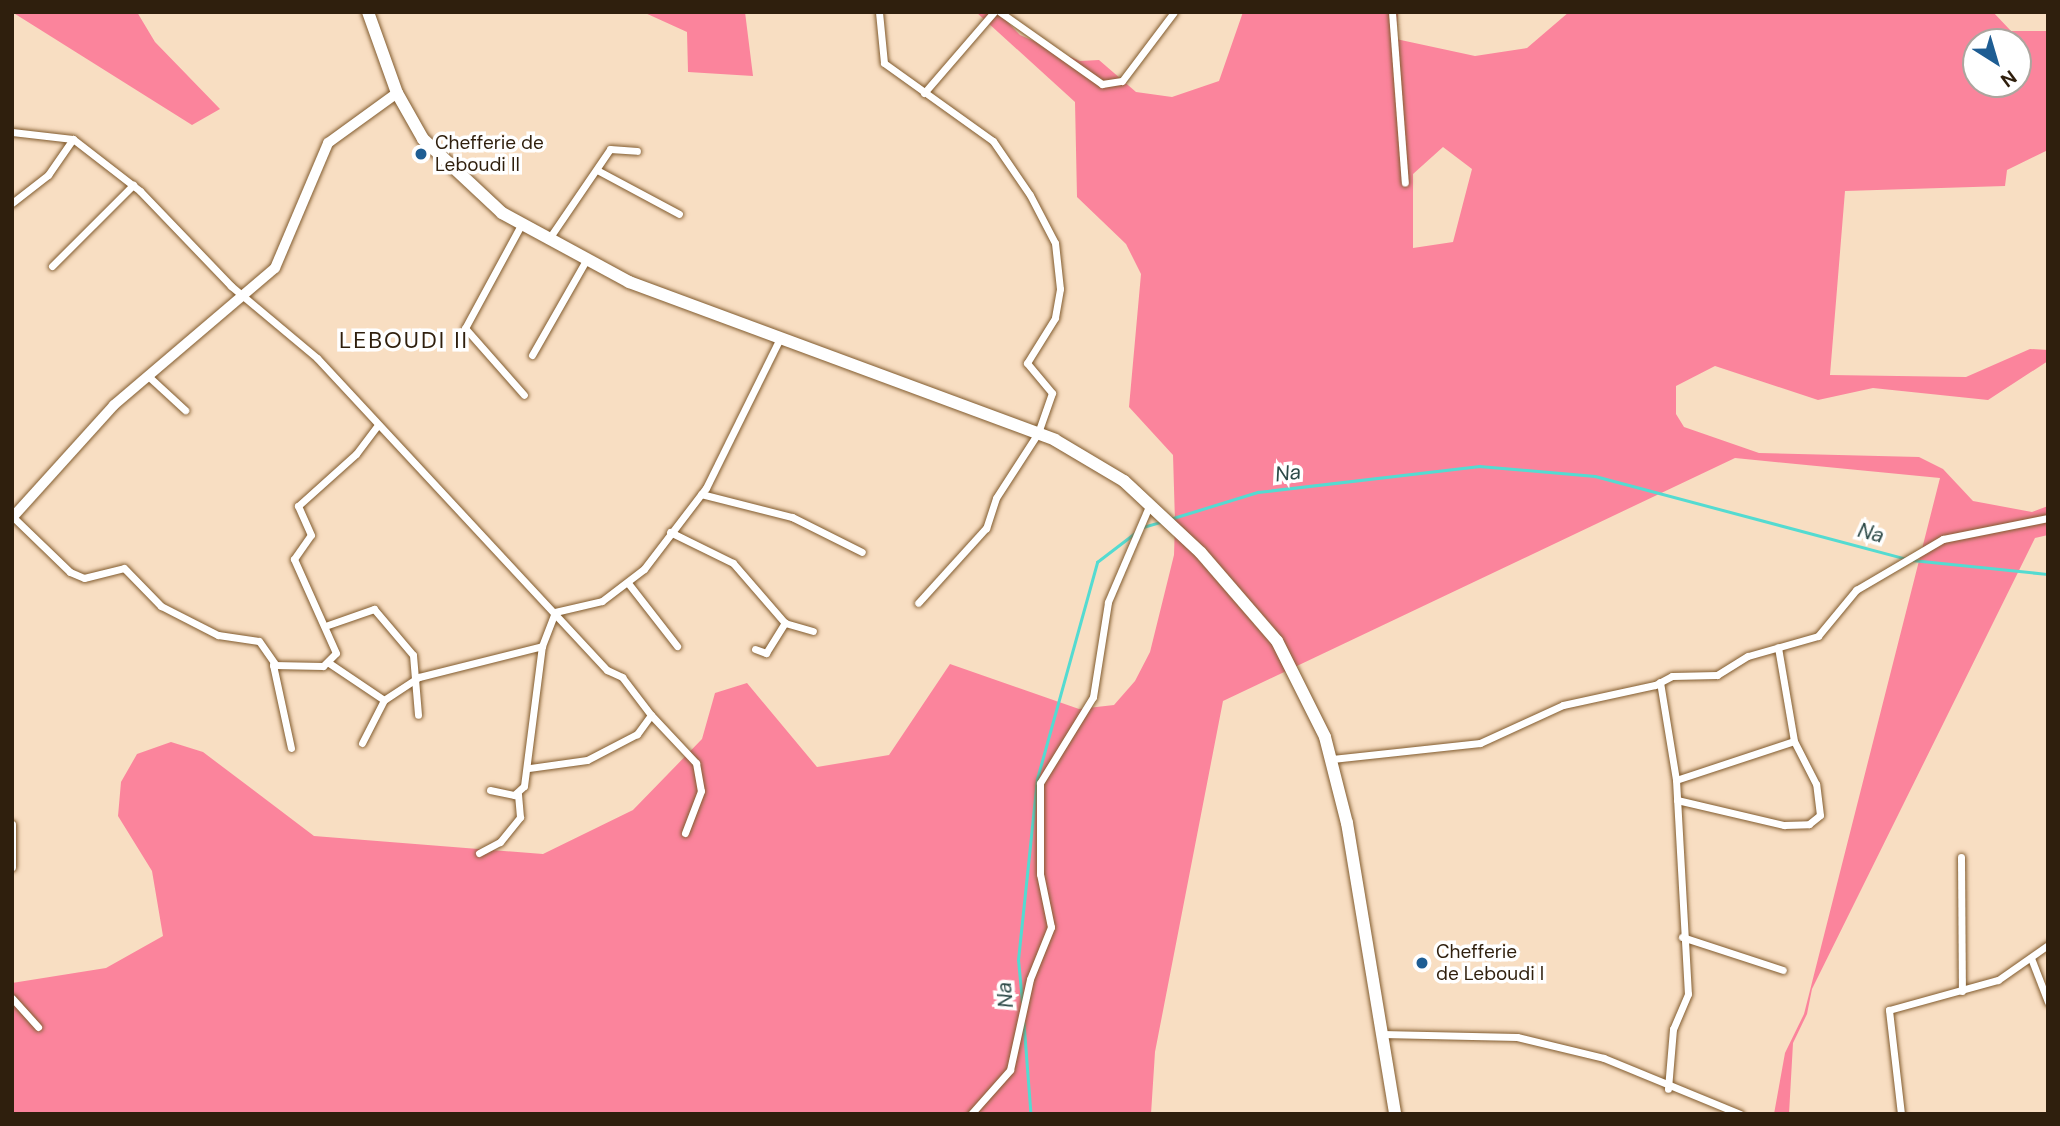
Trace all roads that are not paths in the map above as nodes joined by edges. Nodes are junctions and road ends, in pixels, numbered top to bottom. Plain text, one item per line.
1 (368, 12) edge
2 (879, 12) edge
3 (997, 12) edge
4 (1174, 12) edge
5 (1392, 12) edge
6 (397, 93) junction
7 (924, 93) junction
8 (12, 132) edge
9 (73, 139) junction
10 (637, 151) dead end
11 (597, 170) junction
12 (1405, 183) dead end
13 (133, 185) junction
14 (12, 203) edge
15 (679, 214) dead end
16 (521, 225) junction
17 (547, 241) junction
18 (585, 262) junction
19 (52, 266) dead end
20 (246, 297) junction
21 (780, 338) junction
22 (532, 355) dead end
23 (147, 375) junction
24 (524, 395) dead end
25 (185, 410) dead end
26 (378, 425) junction
27 (1038, 433) junction
28 (701, 494) junction
29 (1150, 504) junction
30 (12, 517) edge
31 (2048, 517) edge
32 (670, 532) junction
33 (862, 552) dead end
34 (628, 583) junction
35 (918, 603) dead end
36 (555, 612) junction
37 (785, 624) junction
38 (328, 625) junction
39 (813, 631) dead end
40 (542, 646) junction
41 (677, 646) dead end
42 (1778, 647) junction
43 (755, 649) dead end
44 (329, 663) junction
45 (275, 664) junction
46 (419, 677) junction
47 (1660, 682) junction
48 (384, 699) junction
49 (418, 715) dead end
50 (651, 715) junction
51 (1794, 741) junction
52 (362, 743) dead end
53 (291, 748) dead end
54 (1332, 759) junction
55 (529, 768) junction
56 (1676, 780) junction
57 (490, 790) dead end
58 (518, 794) junction
59 (1677, 800) junction
60 (12, 824) edge
61 (685, 833) dead end
62 (479, 853) dead end
63 (1961, 857) dead end
64 (12, 867) edge
65 (1682, 937) junction
66 (2048, 945) edge
67 (2031, 958) junction
68 (1783, 970) dead end
69 (1962, 991) junction
70 (12, 998) edge
71 (2048, 1002) edge
72 (38, 1027) dead end
73 (1382, 1034) junction
74 (1668, 1088) junction
75 (971, 1114) edge
76 (1395, 1114) edge
77 (1740, 1114) edge
78 (1901, 1114) edge

1 - 6 main road
2 - 7 street
3 - 4 street
3 - 7 street
5 - 12 street
6 - 16 main road
6 - 20 street
7 - 27 street
8 - 9 street
9 - 13 street
9 - 14 street
10 - 11 street
11 - 15 street
11 - 17 street
13 - 19 street
13 - 20 street
16 - 17 main road
16 - 24 street
17 - 18 main road
18 - 21 main road
18 - 22 street
20 - 23 street
20 - 26 street
21 - 27 main road
21 - 28 street
23 - 25 street
23 - 30 street
26 - 36 street
26 - 38 street
27 - 29 main road
27 - 35 street
28 - 32 street
28 - 33 street
29 - 54 main road
29 - 75 street
30 - 45 street
31 - 42 street
32 - 34 street
32 - 37 street
34 - 36 street
34 - 41 street
36 - 40 street
36 - 50 street
37 - 39 street
37 - 43 street
38 - 44 street
38 - 46 street
40 - 46 street
40 - 55 street
42 - 47 street
42 - 51 street
44 - 45 street
44 - 48 street
45 - 53 street
46 - 48 street
46 - 49 street
47 - 54 street
47 - 56 street
48 - 52 street
50 - 55 street
50 - 61 street
51 - 56 street
51 - 59 street
54 - 73 main road
55 - 58 street
56 - 59 street
57 - 58 street
58 - 62 street
59 - 65 street
60 - 64 street
63 - 69 street
65 - 68 street
65 - 74 street
66 - 67 street
67 - 69 street
67 - 71 street
69 - 78 street
70 - 72 street
73 - 74 street
73 - 76 main road
74 - 77 street

